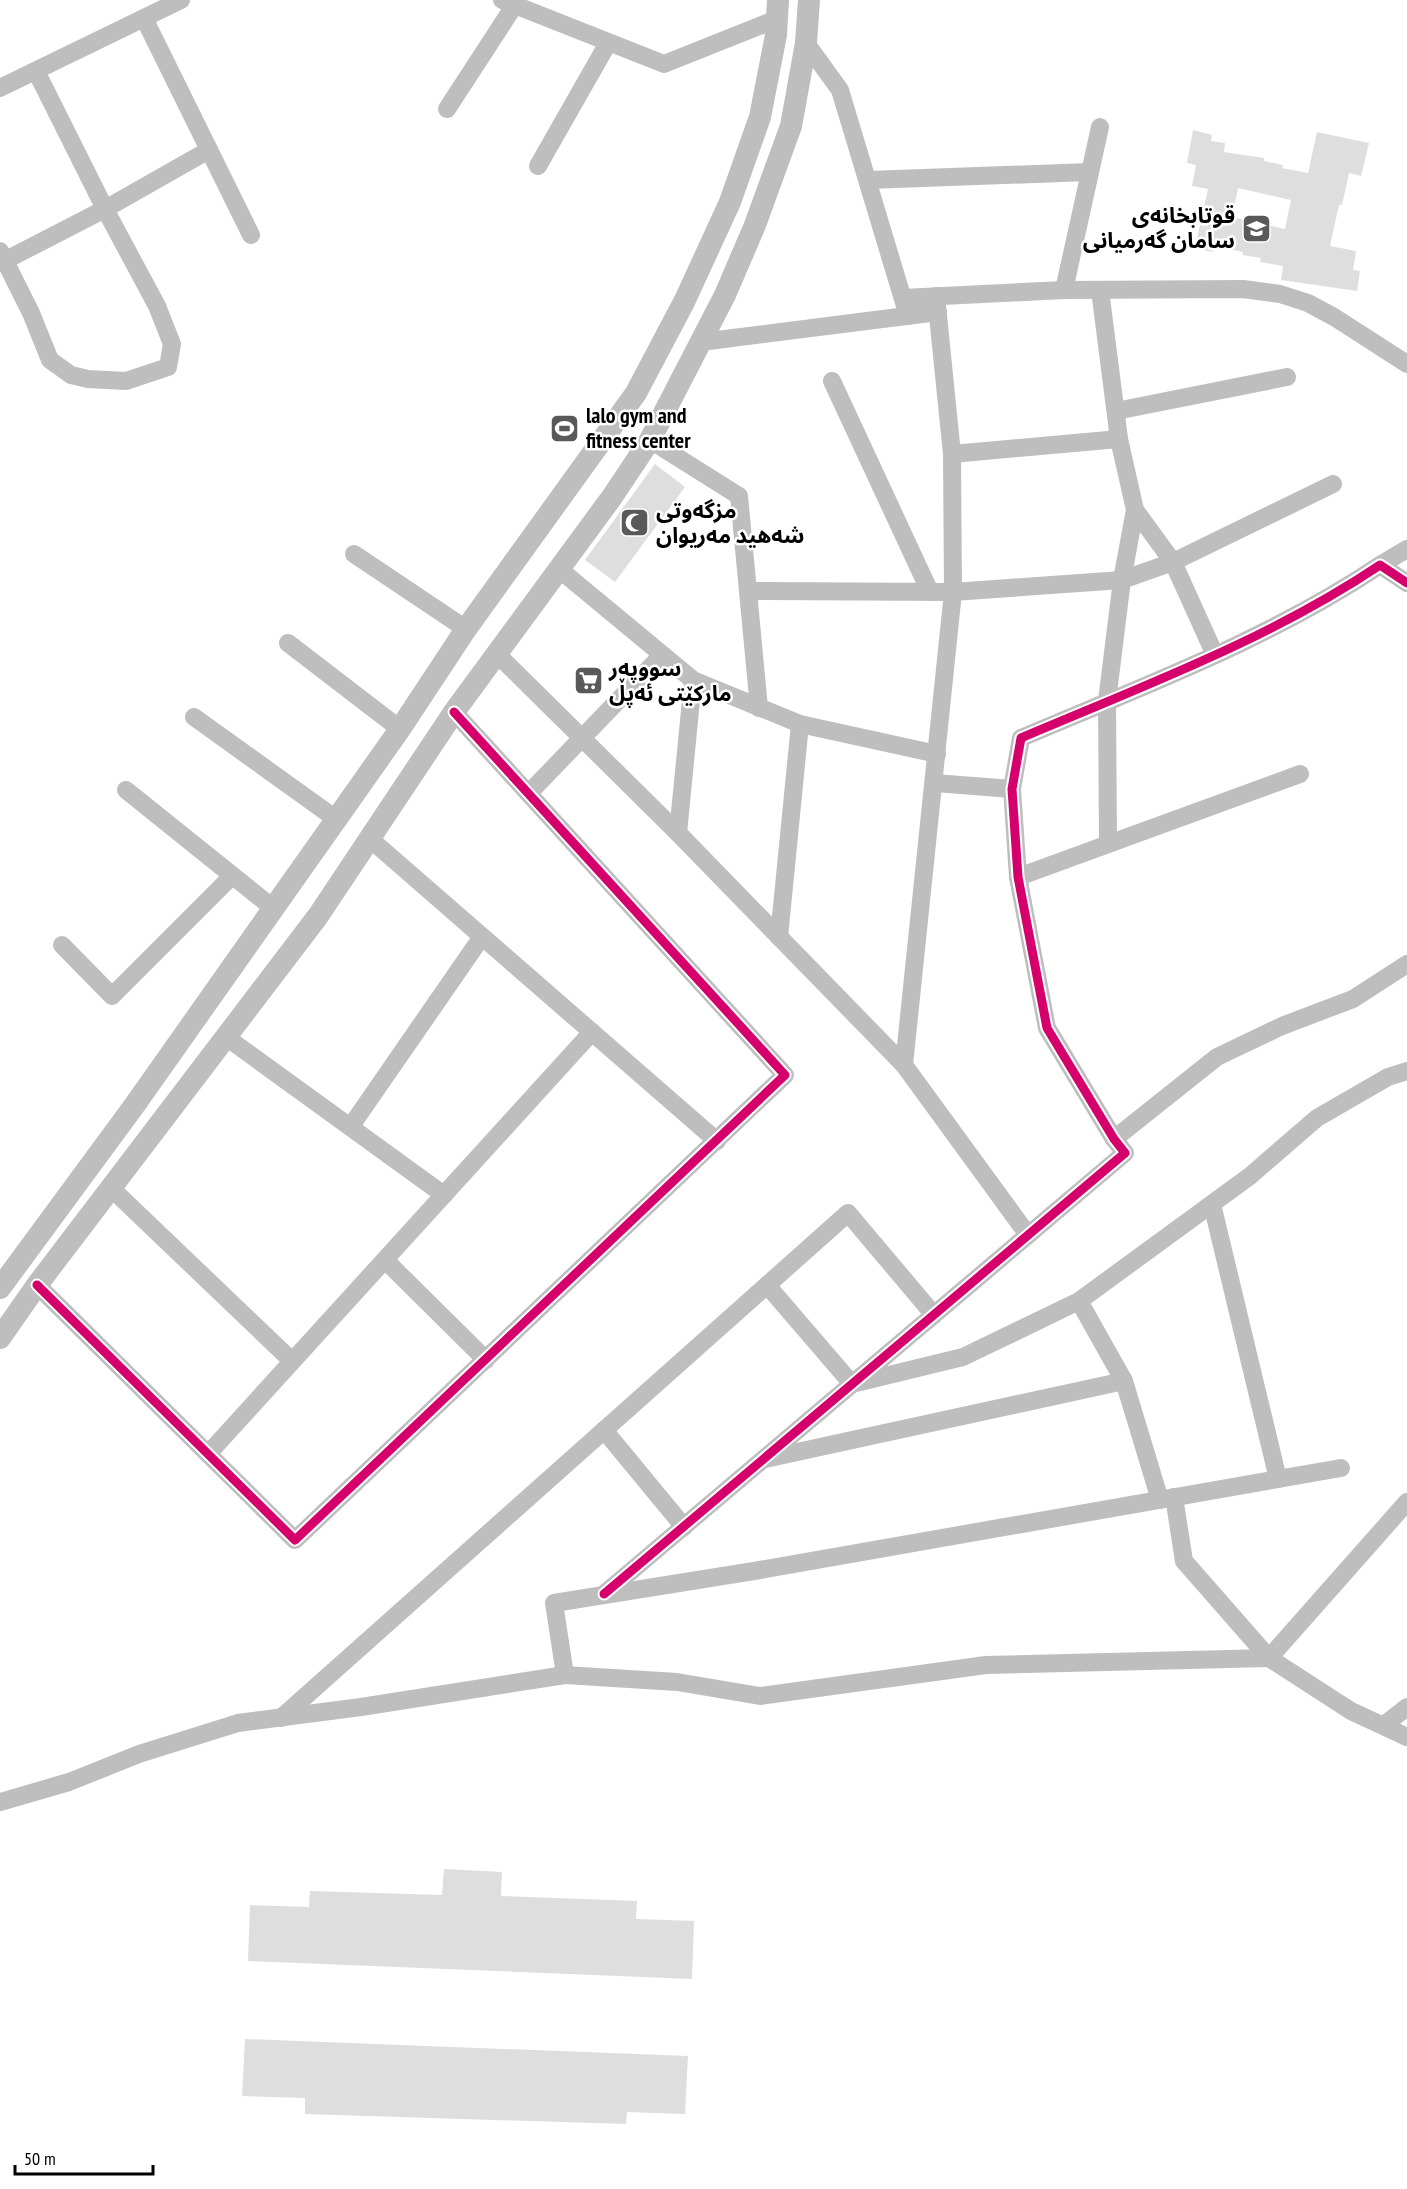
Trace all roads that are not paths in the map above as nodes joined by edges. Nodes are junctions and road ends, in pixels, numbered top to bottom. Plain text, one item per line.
1 (181, 0) edge
2 (809, 0) edge
3 (508, 3) edge
4 (777, 10) edge
5 (144, 18) junction
6 (608, 43) junction
7 (806, 43) junction
8 (36, 71) junction
9 (0, 88) edge
10 (447, 109) dead end
11 (1100, 127) dead end
12 (209, 150) junction
13 (538, 166) dead end
14 (1089, 172) junction
15 (868, 180) junction
16 (105, 209) junction
17 (251, 235) dead end
18 (2, 258) edge
19 (1064, 290) junction
20 (1100, 290) junction
21 (937, 304) junction
22 (905, 307) junction
23 (701, 342) junction
24 (1405, 358) edge
25 (1287, 377) dead end
26 (832, 381) dead end
27 (1116, 411) junction
28 (1119, 439) junction
29 (650, 440) junction
30 (952, 454) junction
31 (1333, 484) dead end
32 (1135, 510) junction
33 (1407, 549) edge
34 (354, 554) dead end
35 (1173, 562) junction
36 (1380, 565) junction
37 (559, 569) junction
38 (1122, 580) junction
39 (1407, 583) edge
40 (748, 591) junction
41 (930, 592) junction
42 (953, 592) junction
43 (466, 629) junction
44 (288, 643) dead end
45 (497, 654) junction
46 (662, 655) junction
47 (1215, 655) junction
48 (693, 680) junction
49 (1107, 701) junction
50 (759, 708) junction
51 (453, 712) junction
52 (194, 717) dead end
53 (800, 724) junction
54 (400, 729) junction
55 (582, 738) junction
56 (937, 754) junction
57 (1300, 774) dead end
58 (935, 783) junction
59 (1012, 789) junction
60 (126, 790) dead end
61 (529, 793) junction
62 (336, 819) junction
63 (678, 833) junction
64 (369, 838) junction
65 (1108, 844) junction
66 (232, 876) junction
67 (1018, 877) junction
68 (273, 909) junction
69 (779, 937) junction
70 (481, 938) junction
71 (62, 945) dead end
72 (1407, 964) edge
73 (592, 1032) junction
74 (226, 1037) junction
75 (904, 1065) junction
76 (1407, 1071) edge
77 (134, 1106) junction
78 (159, 1125) junction
79 (351, 1126) junction
80 (1114, 1139) junction
81 (717, 1141) junction
82 (111, 1188) junction
83 (444, 1195) junction
84 (1212, 1204) junction
85 (1028, 1235) junction
86 (385, 1260) junction
87 (37, 1285) junction
88 (767, 1285) junction
89 (0, 1288) edge
90 (1079, 1301) junction
91 (934, 1315) junction
92 (0, 1338) edge
93 (486, 1360) junction
94 (292, 1361) junction
95 (1124, 1381) junction
96 (852, 1384) junction
97 (604, 1430) junction
98 (208, 1454) junction
99 (764, 1459) junction
100 (1341, 1468) dead end
101 (1278, 1479) junction
102 (1167, 1498) junction
103 (1407, 1502) edge
104 (684, 1527) junction
105 (604, 1594) junction
106 (1269, 1658) junction
107 (565, 1675) junction
108 (1407, 1707) edge
109 (281, 1718) junction
110 (1384, 1725) junction
111 (1407, 1737) edge
112 (0, 1802) edge

1 - 5 street
2 - 7 main road
3 - 6 street
3 - 10 street
4 - 6 street
4 - 43 main road
5 - 8 street
5 - 12 street
6 - 13 street
7 - 15 street
7 - 23 main road
8 - 9 street
8 - 16 street
11 - 14 street
12 - 16 street
12 - 17 street
14 - 15 street
14 - 19 street
15 - 22 street
16 - 18 street
16 - 18 street
19 - 20 street
19 - 21 street
20 - 24 street
20 - 27 street
21 - 22 street
21 - 30 street
22 - 23 street
23 - 29 main road
25 - 27 street
26 - 41 street
27 - 28 street
28 - 30 street
28 - 32 street
29 - 37 main road
29 - 40 street
30 - 42 street
31 - 35 street
32 - 35 street
32 - 38 street
33 - 36 street
34 - 43 street
35 - 38 street
35 - 47 street
36 - 39 street
36 - 47 street
37 - 45 main road
37 - 46 street
38 - 42 street
38 - 49 street
40 - 41 street
40 - 50 street
41 - 42 street
42 - 56 street
43 - 54 main road
44 - 54 street
45 - 51 main road
45 - 55 street
46 - 48 street
46 - 55 street
47 - 49 street
48 - 50 street
48 - 63 street
49 - 59 street
49 - 65 street
50 - 53 street
51 - 61 street
51 - 64 main road
52 - 62 street
53 - 56 street
53 - 69 street
54 - 62 main road
55 - 61 street
55 - 63 street
56 - 58 street
57 - 65 street
58 - 59 street
58 - 75 street
59 - 67 street
60 - 66 street
61 - 81 street
62 - 68 main road
63 - 69 street
64 - 70 street
64 - 74 main road
65 - 67 street
66 - 68 street
66 - 71 street
67 - 80 street
68 - 77 main road
69 - 75 street
70 - 73 street
70 - 79 street
72 - 80 street
73 - 81 street
73 - 83 street
74 - 78 main road
74 - 79 street
75 - 85 street
76 - 84 street
77 - 78 main road
77 - 89 main road
78 - 82 main road
79 - 83 street
80 - 85 street
81 - 93 street
82 - 87 main road
82 - 94 street
83 - 86 street
84 - 90 street
84 - 101 street
85 - 91 street
86 - 93 street
86 - 94 street
87 - 92 main road
87 - 98 street
88 - 91 street
88 - 96 street
88 - 97 street
90 - 95 street
90 - 96 street
91 - 96 street
93 - 98 street
94 - 98 street
95 - 99 street
95 - 102 street
96 - 99 street
97 - 104 street
97 - 109 street
99 - 104 street
100 - 101 street
101 - 102 street
102 - 105 street
102 - 106 street
103 - 106 street
104 - 105 street
105 - 107 street
106 - 107 street
106 - 110 street
107 - 109 street
108 - 110 street
109 - 112 street
110 - 111 street

